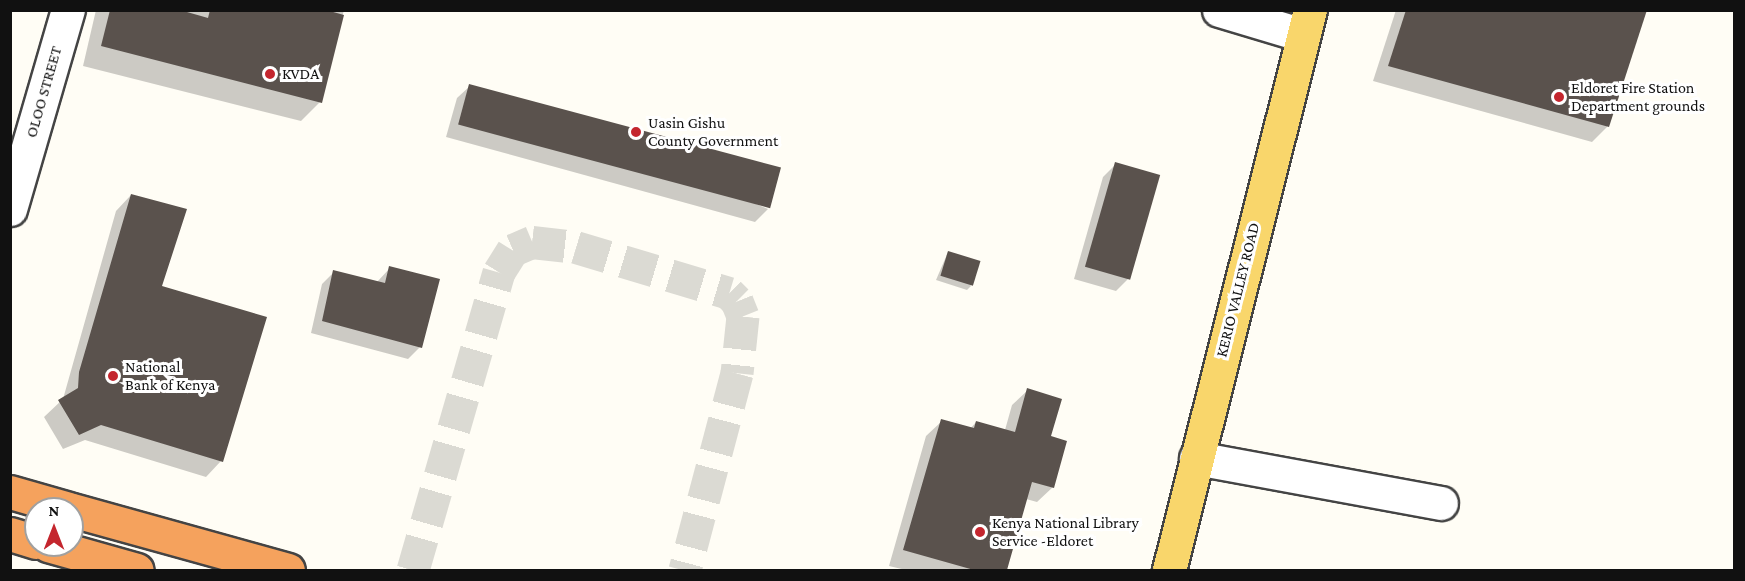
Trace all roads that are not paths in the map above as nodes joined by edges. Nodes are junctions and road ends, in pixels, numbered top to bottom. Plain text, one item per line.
1 (68, 10) edge
2 (1219, 10) edge
3 (1306, 23) edge
4 (10, 209) edge
5 (1196, 458) junction
6 (10, 492) edge
7 (28, 497) edge
8 (1441, 503) dead end
9 (84, 513) edge
10 (84, 555) edge
11 (137, 570) edge
12 (288, 570) edge
13 (1169, 570) edge

1 - 4 street, OLOO STREET
2 - 3 street
3 - 5 main road, KERIO VALLEY ROAD
5 - 8 street
5 - 13 main road, KERIO VALLEY ROAD
6 - 7 highway
9 - 12 highway
10 - 11 highway

